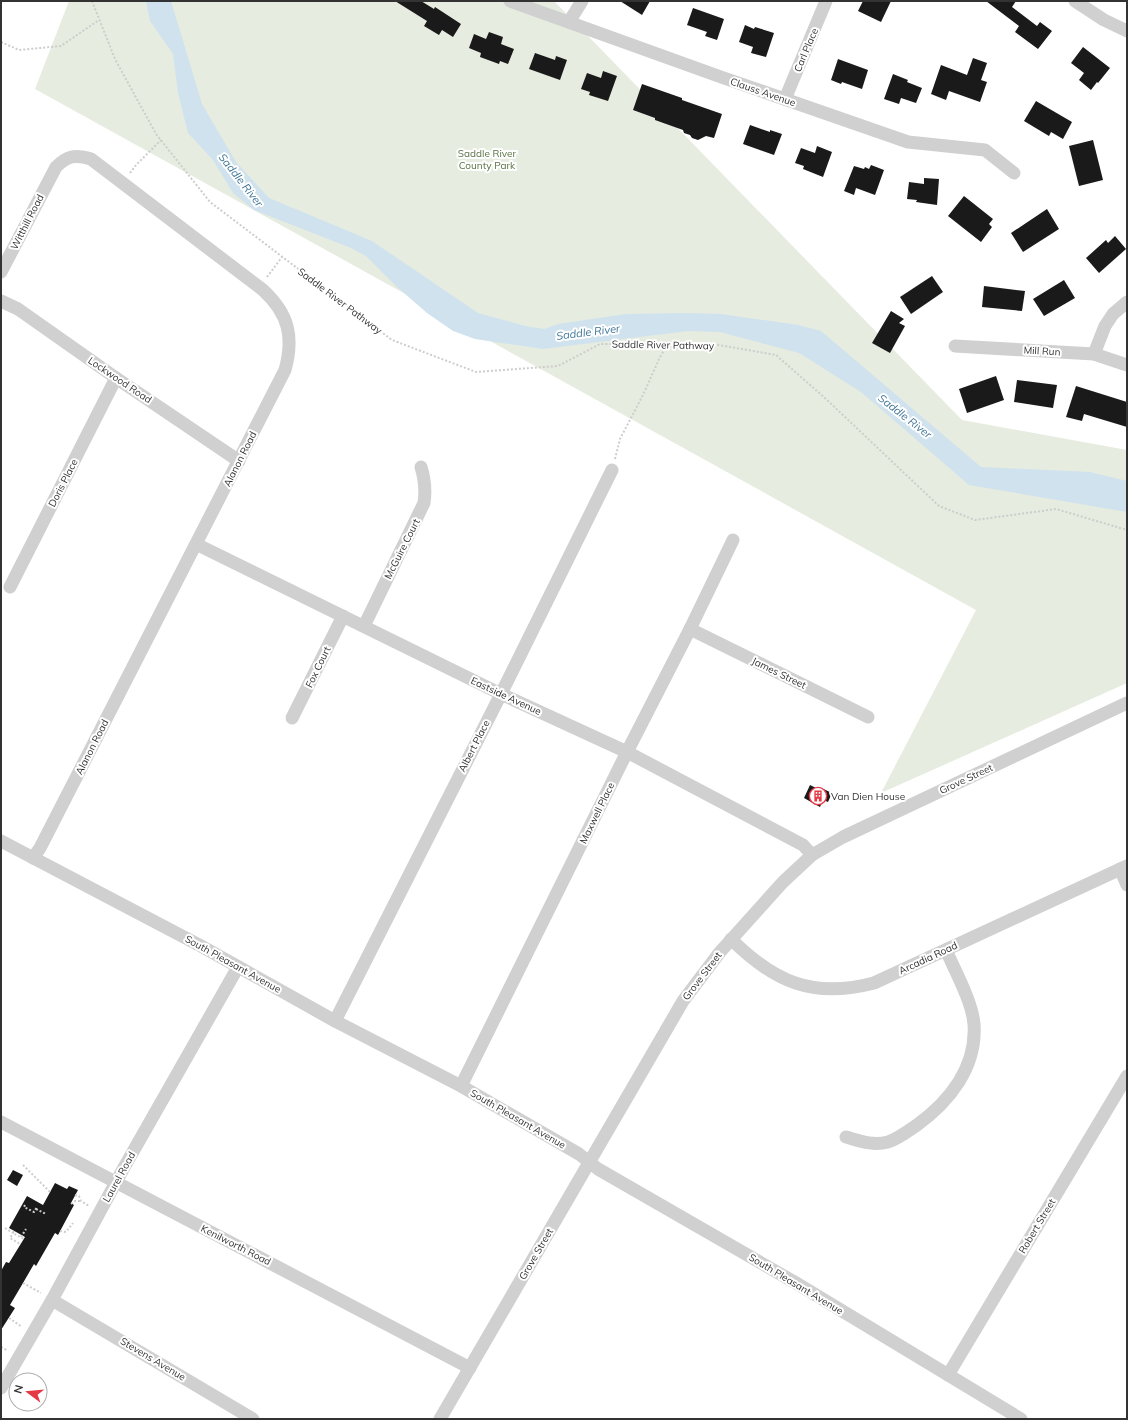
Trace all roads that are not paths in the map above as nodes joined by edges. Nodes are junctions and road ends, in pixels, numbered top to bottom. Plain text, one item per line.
1 (510, 1) edge
2 (582, 1) edge
3 (826, 1) edge
4 (1075, 1) edge
5 (569, 22) junction
6 (1127, 31) edge
7 (785, 99) junction
8 (53, 172) joint
9 (1014, 173) dead end
10 (1, 272) edge
11 (1, 301) edge
12 (1127, 302) edge
13 (955, 346) dead end
14 (1094, 354) junction
15 (1127, 365) edge
16 (116, 378) junction
17 (239, 461) junction
18 (421, 467) dead end
19 (612, 470) road end
20 (733, 540) dead end
21 (196, 544) junction
22 (10, 587) dead end
23 (343, 616) junction
24 (364, 626) junction
25 (690, 630) junction
26 (501, 694) junction
27 (1127, 703) edge
28 (868, 717) dead end
29 (292, 718) dead end
30 (627, 752) junction
31 (1, 842) edge
32 (812, 854) junction
33 (33, 858) junction
34 (1123, 867) edge
35 (1127, 885) edge
36 (731, 939) junction
37 (946, 950) junction
38 (238, 967) junction
39 (335, 1021) junction
40 (1127, 1076) edge
41 (461, 1086) junction
42 (1, 1122) edge
43 (846, 1137) dead end
44 (589, 1162) junction
45 (116, 1183) junction
46 (46, 1297) junction
47 (470, 1368) junction
48 (948, 1375) junction
49 (1, 1388) edge
50 (253, 1419) edge
51 (440, 1419) edge
52 (1021, 1419) edge

1 - 5 street, Clauss Avenue
2 - 5 street
3 - 7 street, Carl Place
4 - 6 street
5 - 7 street, Clauss Avenue
7 - 9 street, Clauss Avenue
8 - 10 street, Witthill Road
8 - 17 street, Alanon Road
11 - 16 street, Lockwood Road
12 - 14 street
13 - 14 street, Mill Run
14 - 15 street, Mill Run
16 - 17 street, Lockwood Road
16 - 22 street, Doris Place
17 - 21 street, Alanon Road
18 - 24 street, McGuire Court
19 - 26 street, Albert Place
20 - 25 street, Maxwell Place
21 - 23 street, Eastside Avenue
21 - 33 street, Alanon Road
23 - 24 street, Eastside Avenue
23 - 29 street, Fox Court
24 - 26 street, Eastside Avenue
25 - 28 street, James Street
25 - 30 street, Maxwell Place
26 - 30 street, Eastside Avenue
26 - 39 street, Albert Place
27 - 32 street, Grove Street
30 - 32 street, Eastside Avenue
30 - 41 street, Maxwell Place
31 - 33 street, South Pleasant Avenue
32 - 36 street, Grove Street
33 - 38 street, South Pleasant Avenue
34 - 35 street
34 - 37 street, Arcadia Road
36 - 37 street, Arcadia Road
36 - 44 street, Grove Street
37 - 43 street
38 - 39 street, South Pleasant Avenue
38 - 45 street, Laurel Road
39 - 41 street, South Pleasant Avenue
40 - 48 street, Robert Street
41 - 44 street, South Pleasant Avenue
42 - 45 street, Kenilworth Road
44 - 47 street, Grove Street
44 - 48 street, South Pleasant Avenue
45 - 46 street, Laurel Road
45 - 47 street, Kenilworth Road
46 - 49 street, Laurel Road
46 - 50 street, Stevens Avenue
47 - 51 street, Grove Street
48 - 52 street, South Pleasant Avenue

